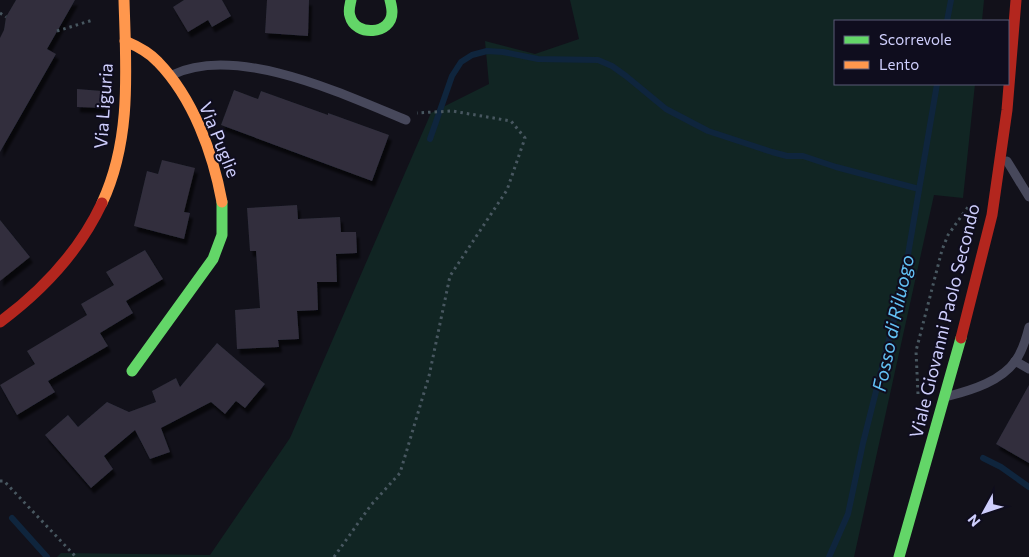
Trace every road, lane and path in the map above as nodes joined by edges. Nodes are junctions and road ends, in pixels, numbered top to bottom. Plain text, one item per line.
1 (124, 0) edge
2 (351, 0) edge
3 (390, 0) edge
4 (1016, 0) edge
5 (0, 13) edge
6 (6, 17) dead end
7 (93, 20) dead end
8 (57, 31) dead end
9 (125, 41) junction
10 (170, 76) junction
11 (1009, 82) edge
12 (1009, 85) edge
13 (406, 120) joint
14 (1001, 152) junction
15 (1029, 196) edge
16 (970, 205) dead end
17 (0, 322) edge
18 (1029, 327) edge
19 (1016, 361) junction
20 (1029, 369) edge
21 (132, 371) dead end
22 (944, 398) junction
23 (917, 400) dead end
24 (0, 482) edge
25 (76, 557) edge
26 (334, 557) edge
27 (899, 557) edge

1 - 9 street, Via Liguria
2 - 3 street
4 - 11 street, Viale Giovanni Paolo Secondo
5 - 6 path
7 - 8 path
9 - 10 street, Via Puglie
9 - 17 street, Via Liguria
10 - 13 lane
10 - 21 street, Via Puglie
12 - 14 street, Viale Giovanni Paolo Secondo
13 - 26 path
14 - 15 lane
14 - 22 street, Viale Giovanni Paolo Secondo
16 - 23 path
18 - 19 lane
19 - 20 lane
19 - 22 lane
22 - 27 street, Viale Giovanni Paolo Secondo
24 - 25 path

